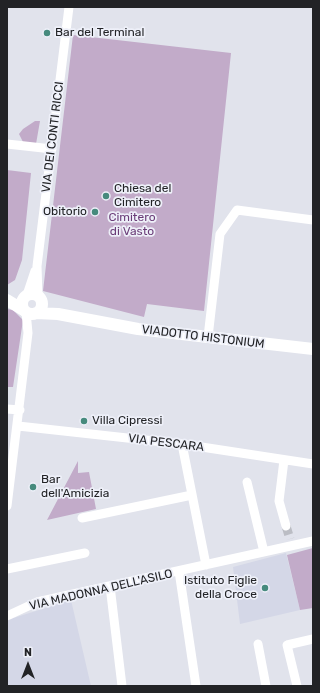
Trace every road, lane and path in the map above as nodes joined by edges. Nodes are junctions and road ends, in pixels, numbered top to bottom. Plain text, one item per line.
1 (69, 7) edge
2 (7, 144) edge
3 (52, 149) junction
4 (313, 220) edge
5 (7, 296) edge
6 (33, 296) junction
7 (7, 300) edge
8 (31, 312) junction
9 (94, 320) junction
10 (208, 337) junction
11 (313, 349) edge
12 (7, 409) edge
13 (20, 410) junction
14 (18, 426) junction
15 (182, 444) junction
16 (284, 460) junction
17 (313, 464) edge
18 (247, 482) dead end
19 (192, 495) junction
20 (7, 506) edge
21 (82, 518) dead end
22 (286, 526) tunnel mouth
23 (313, 541) edge
24 (85, 552) dead end
25 (264, 552) junction
26 (206, 565) junction
27 (7, 569) edge
28 (179, 571) junction
29 (110, 586) junction
30 (7, 616) edge
31 (313, 639) edge
32 (258, 644) dead end
33 (122, 686) edge
34 (196, 686) edge
35 (266, 686) edge
36 (297, 686) edge

1 - 3 street, VIA DEI CONTI RICCI
2 - 3 street
3 - 6 street, VIA DEI CONTI RICCI
4 - 10 street
5 - 6 main road
6 - 8 main road
6 - 8 main road
6 - 9 main road, VIADOTTO HISTONIUM
7 - 8 main road
8 - 9 main road, VIADOTTO HISTONIUM
8 - 13 street
9 - 10 main road, VIADOTTO HISTONIUM
10 - 11 main road, VIADOTTO HISTONIUM
12 - 13 street
13 - 14 street
14 - 15 street, VIA PESCARA
14 - 20 street
15 - 16 street, VIA PESCARA
15 - 19 street
16 - 17 street, VIA PESCARA
16 - 22 street
18 - 25 street
19 - 21 street
19 - 26 street
23 - 25 street, VIA MADONNA DELL'ASILO
24 - 27 street
25 - 26 street, VIA MADONNA DELL'ASILO
26 - 28 street, VIA MADONNA DELL'ASILO
28 - 29 street, VIA MADONNA DELL'ASILO
28 - 34 street
29 - 30 street, VIA MADONNA DELL'ASILO
29 - 33 street
31 - 36 street
32 - 35 street

